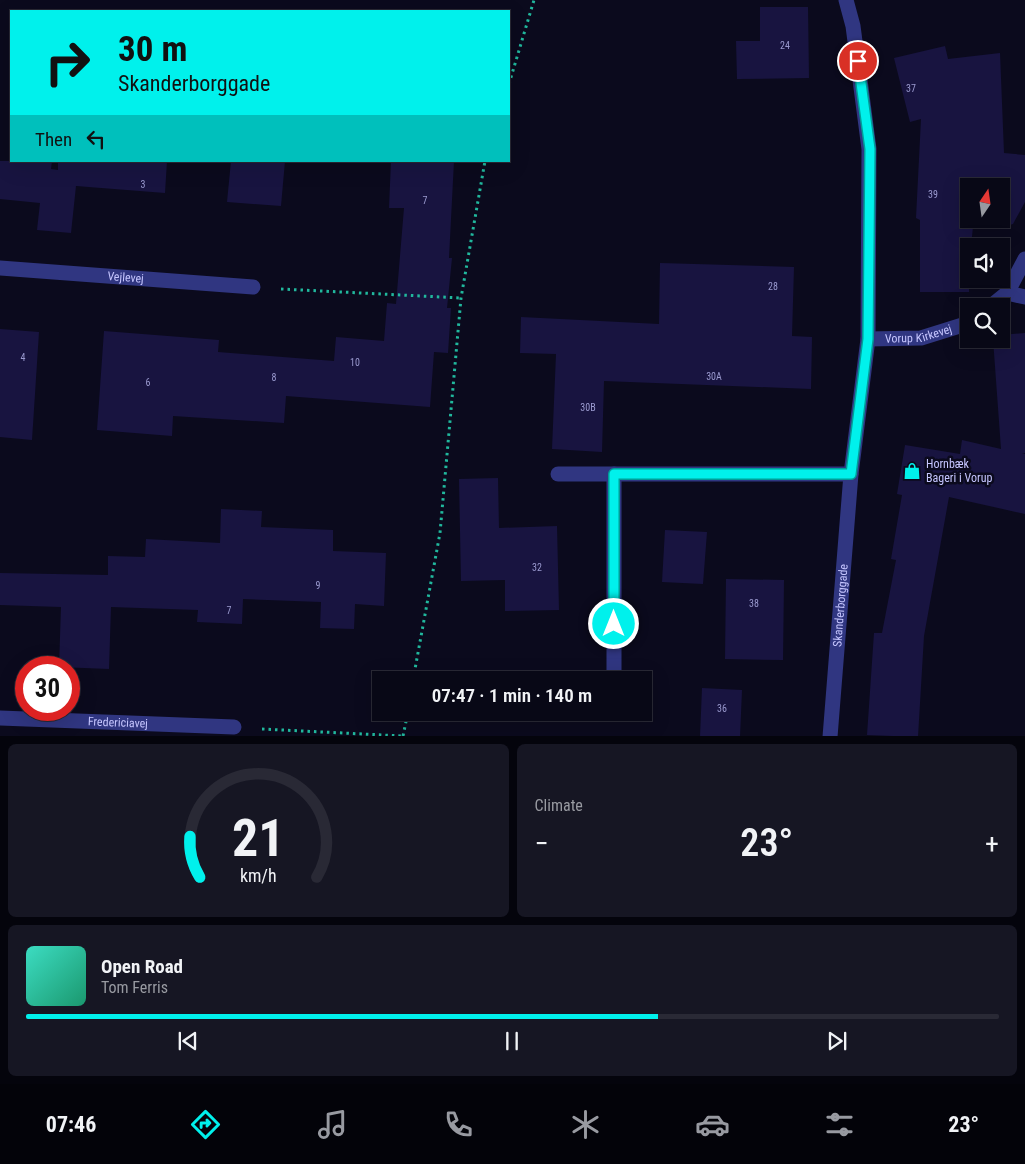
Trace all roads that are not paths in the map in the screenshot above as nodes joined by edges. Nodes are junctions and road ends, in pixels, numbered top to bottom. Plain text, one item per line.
1 (846, 0) edge
2 (1025, 259) edge
3 (0, 268) edge
4 (252, 287) road end
5 (1007, 293) junction
6 (1025, 297) edge
7 (1001, 298) edge
8 (960, 326) edge
9 (868, 339) junction
10 (558, 474) dead end
11 (614, 474) junction
12 (851, 474) junction
13 (614, 671) edge
14 (0, 718) edge
15 (234, 728) road end
16 (830, 736) edge

1 - 9 street, Skanderborggade
2 - 5 street
3 - 4 street, Vejlevej
5 - 6 street
5 - 7 street
8 - 9 street, Vorup Kirkevej
9 - 12 street, Skanderborggade
10 - 11 street
11 - 12 street
11 - 13 street
12 - 16 street, Skanderborggade
14 - 15 street, Fredericiavej

